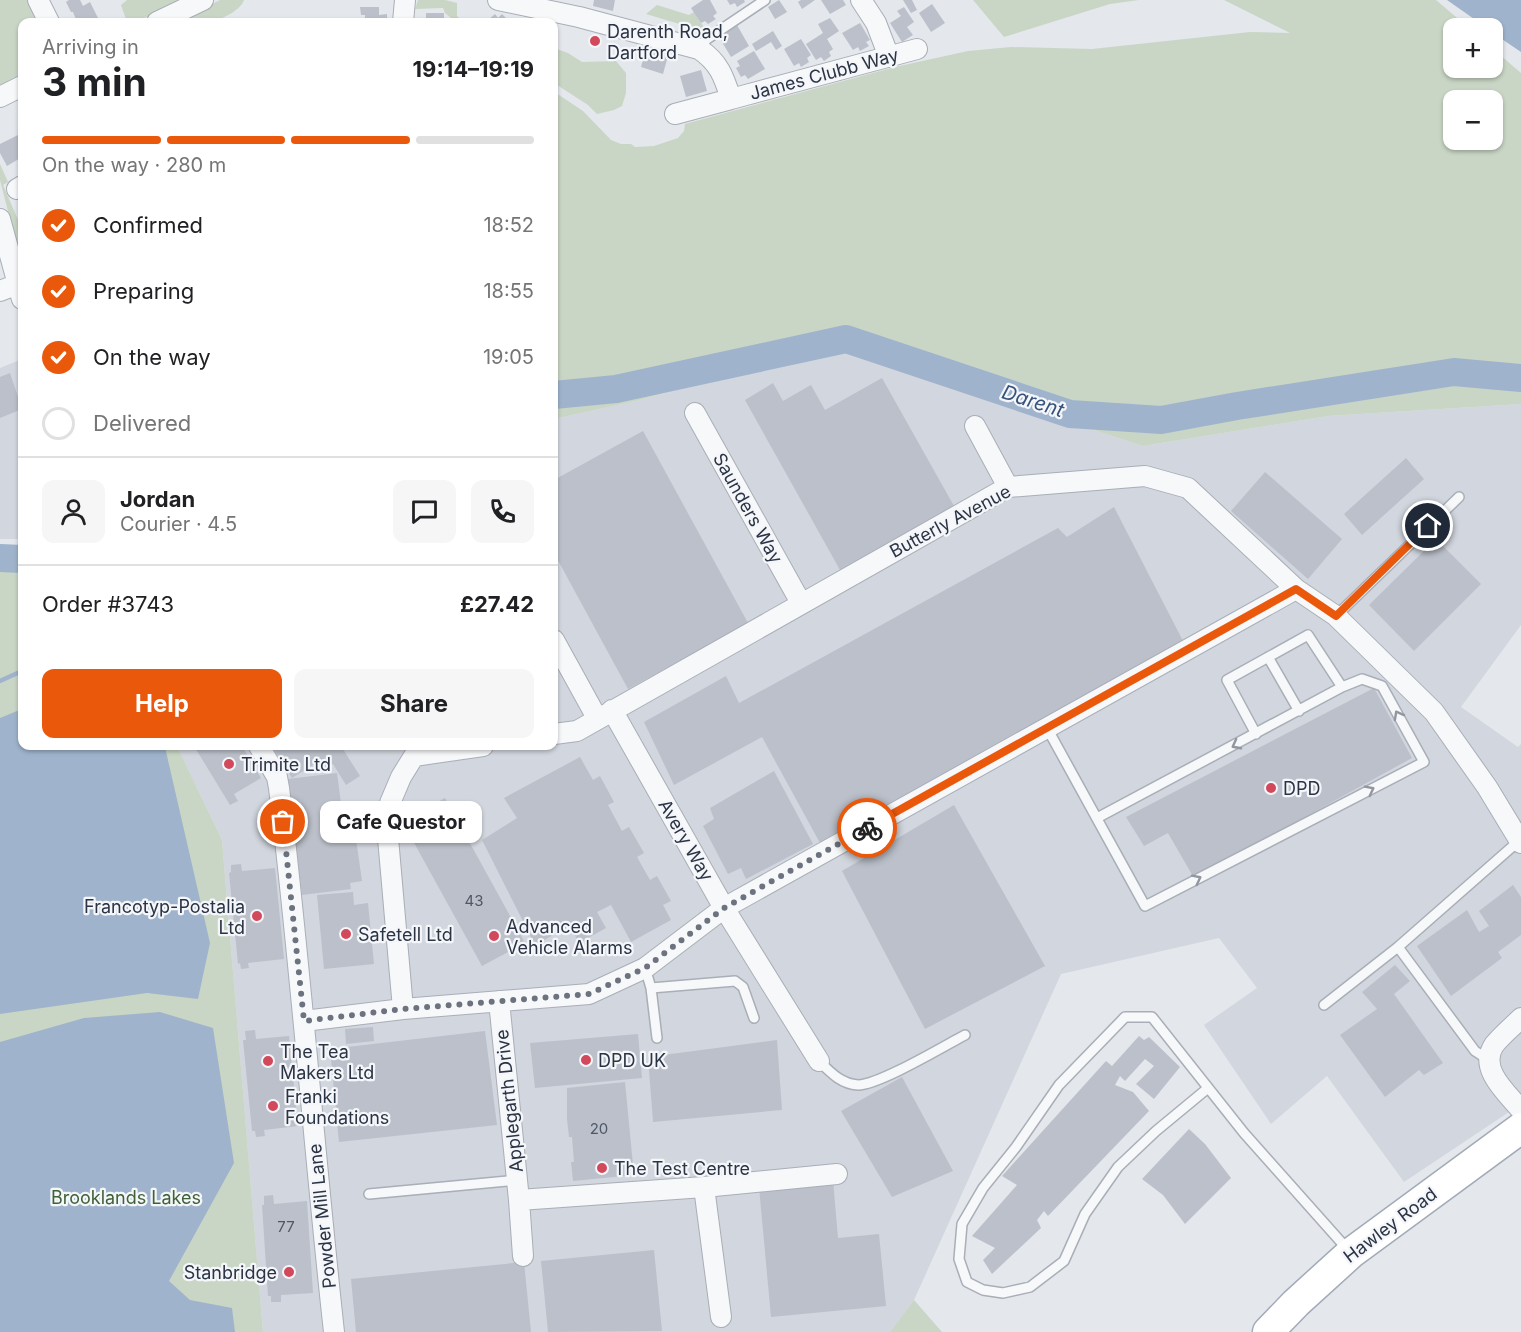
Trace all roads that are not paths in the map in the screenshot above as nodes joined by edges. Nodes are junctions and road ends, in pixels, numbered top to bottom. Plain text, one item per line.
1 (38, 0) edge
2 (203, 0) edge
3 (405, 0) edge
4 (498, 0) edge
5 (765, 0) edge
6 (861, 0) edge
7 (580, 8) edge
8 (48, 18) edge
9 (165, 18) edge
10 (403, 18) edge
11 (699, 49) junction
12 (917, 49) dead end
13 (889, 57) junction
14 (18, 88) edge
15 (0, 97) edge
16 (731, 99) junction
17 (675, 114) dead end
18 (0, 219) edge
19 (16, 289) edge
20 (695, 413) dead end
21 (975, 426) dead end
22 (1008, 487) junction
23 (1459, 497) dead end
24 (1296, 589) junction
25 (801, 603) junction
26 (1336, 616) junction
27 (558, 646) edge
28 (1268, 657) junction
29 (1342, 687) junction
30 (1299, 711) junction
31 (605, 714) junction
32 (1047, 728) junction
33 (558, 733) edge
34 (1256, 734) junction
35 (261, 750) edge
36 (410, 751) edge
37 (1097, 818) junction
38 (1520, 841) edge
39 (724, 908) junction
40 (1398, 947) junction
41 (645, 968) junction
42 (651, 988) junction
43 (499, 1001) junction
44 (1324, 1005) dead end
45 (403, 1009) junction
46 (754, 1018) dead end
47 (1521, 1018) edge
48 (304, 1021) junction
49 (965, 1035) dead end
50 (657, 1038) dead end
51 (1489, 1060) junction
52 (819, 1061) joint
53 (1208, 1088) junction
54 (1521, 1110) edge
55 (1521, 1128) edge
56 (837, 1174) dead end
57 (517, 1180) junction
58 (704, 1187) junction
59 (369, 1194) dead end
60 (519, 1200) junction
61 (1351, 1253) junction
62 (523, 1256) dead end
63 (721, 1317) dead end
64 (334, 1332) edge
65 (1268, 1332) edge

1 - 8 street
2 - 9 street
3 - 10 street
4 - 7 street, James Clubb Way
5 - 11 lane
6 - 13 street
7 - 11 street, James Clubb Way
11 - 16 street, James Clubb Way
12 - 13 street, James Clubb Way
13 - 16 street, James Clubb Way
14 - 15 street
16 - 17 street, James Clubb Way
18 - 19 street
20 - 25 street, Saunders Way
21 - 22 street
22 - 24 street, Butterly Avenue
22 - 25 street, Butterly Avenue
23 - 26 lane
24 - 26 street, Butterly Avenue
24 - 32 street
25 - 31 street, Butterly Avenue
26 - 38 street, Butterly Avenue
27 - 31 street, Avery Way
28 - 29 lane
28 - 30 lane
28 - 34 lane
29 - 30 lane
37 -> 29 lane
30 - 34 lane
31 - 33 street, Butterly Avenue
31 - 39 street, Avery Way
32 - 37 lane
32 - 39 street
34 -> 37 lane
35 - 48 street, Powder Mill Lane
36 - 45 street
38 - 40 lane
39 - 41 street
39 - 52 street, Avery Way
40 - 44 lane
40 - 51 lane
41 - 42 lane
41 - 43 street
42 - 46 lane
42 - 50 lane
43 - 45 street
43 - 57 street, Applegarth Drive
45 - 48 street
47 - 51 street
48 - 64 street, Powder Mill Lane
49 - 52 lane
51 - 54 street
53 - 53 lane
53 - 61 lane
55 - 61 main road, Hawley Road
56 - 58 street
57 - 59 lane
57 - 60 street, Applegarth Drive
58 - 60 street
58 - 63 street
60 - 62 street, Applegarth Drive
61 - 65 main road, Hawley Road

